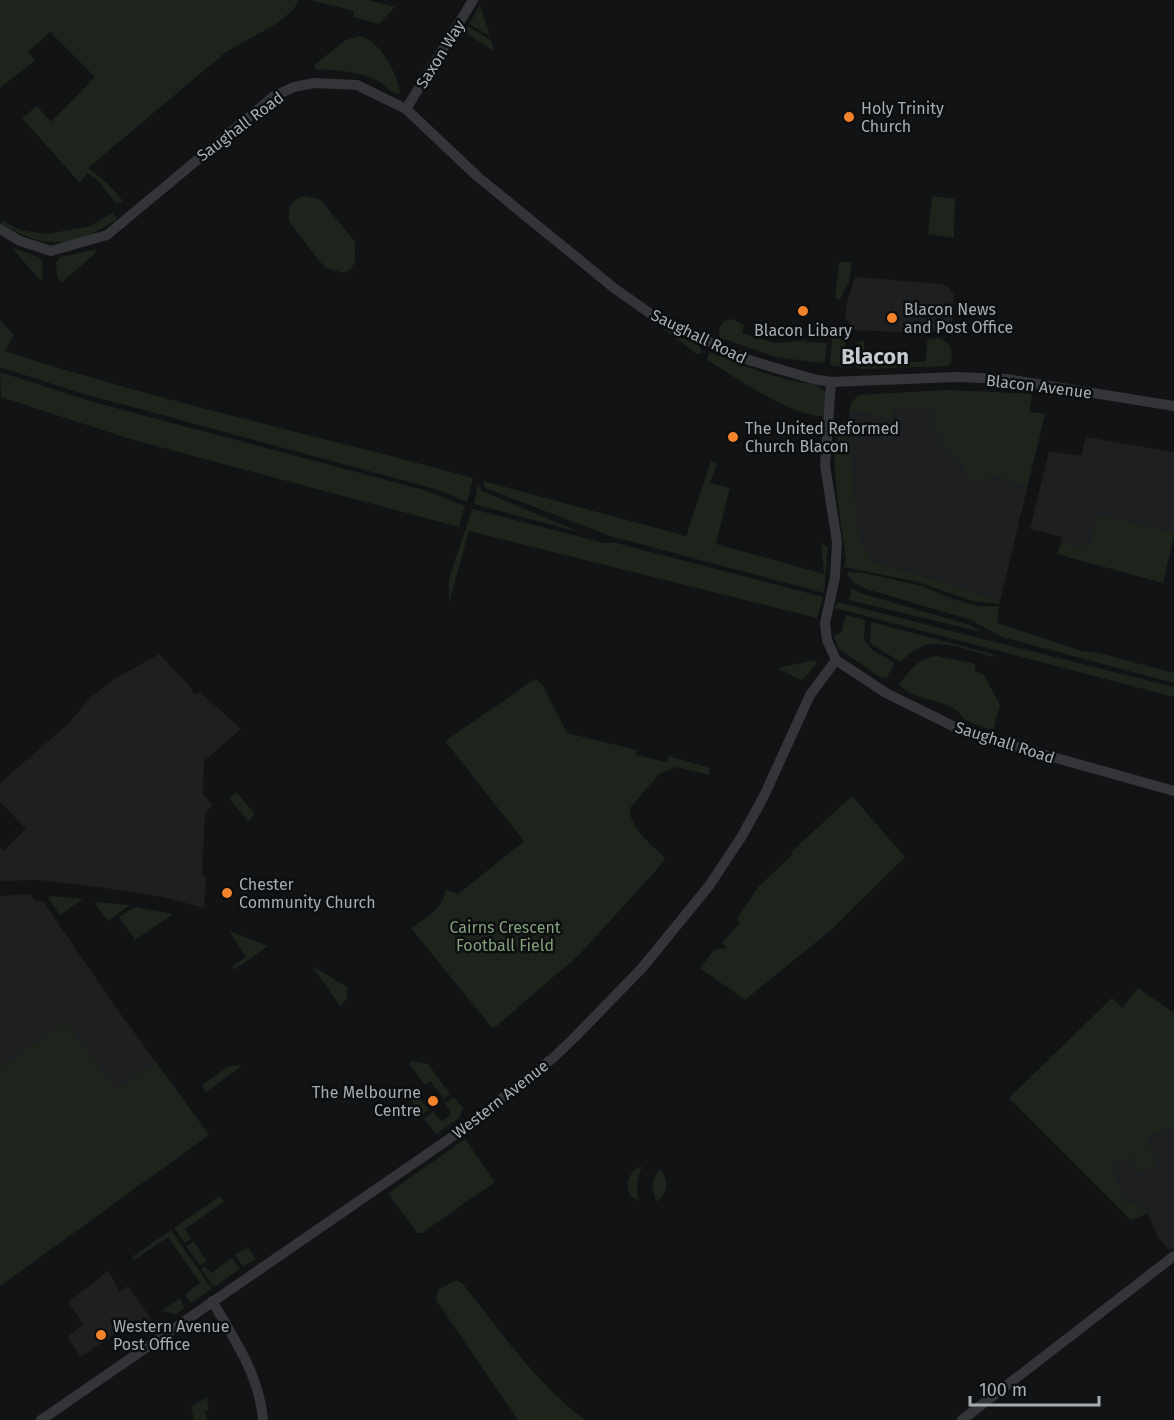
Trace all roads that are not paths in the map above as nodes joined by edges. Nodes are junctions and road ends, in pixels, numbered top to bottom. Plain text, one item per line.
1 (473, 0) edge
2 (406, 109) junction
3 (0, 229) edge
4 (831, 382) junction
5 (1174, 406) edge
6 (836, 660) junction
7 (1174, 791) edge
8 (1174, 1256) edge
9 (212, 1301) junction
10 (41, 1420) edge
11 (263, 1420) edge
12 (962, 1420) edge

1 - 2 street, Saxon Way
2 - 3 street, Saughall Road
2 - 4 street, Saughall Road
4 - 5 street, Blacon Avenue
4 - 6 street
6 - 7 street, Saughall Road
6 - 9 street, Western Avenue
8 - 12 street
9 - 10 street, Western Avenue
9 - 11 street

